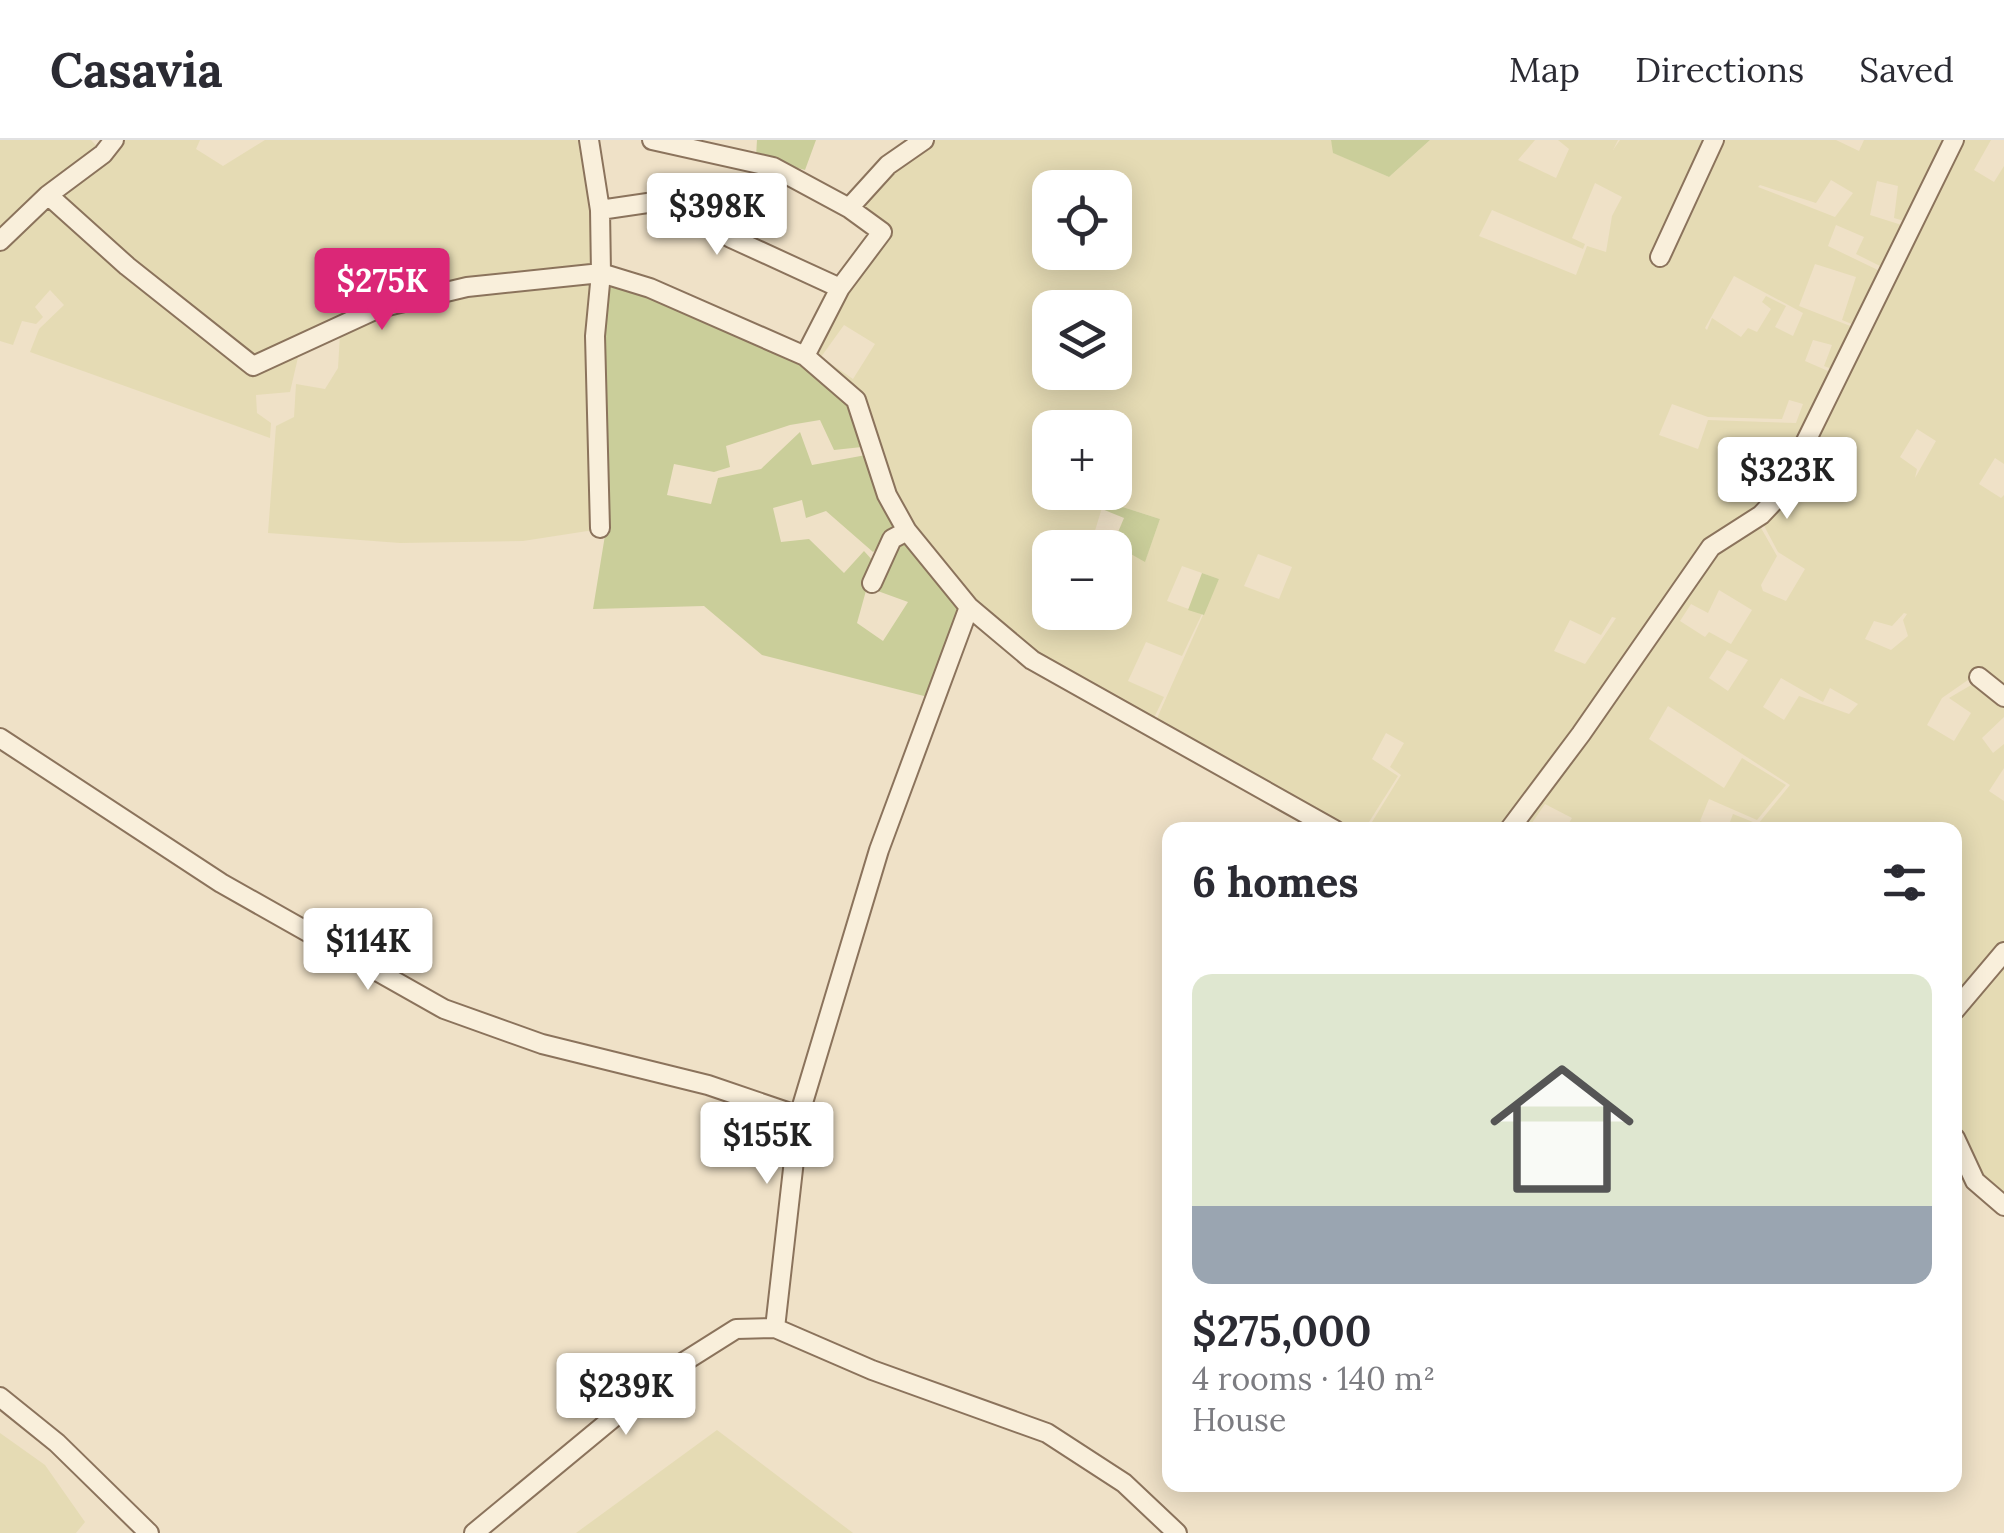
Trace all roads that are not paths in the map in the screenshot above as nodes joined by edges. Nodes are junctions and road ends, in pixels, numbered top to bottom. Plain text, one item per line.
1 (114, 140) edge
2 (589, 140) edge
3 (652, 140) edge
4 (924, 140) edge
5 (1714, 140) edge
6 (1954, 140) edge
7 (48, 195) junction
8 (849, 208) junction
9 (600, 210) junction
10 (0, 242) edge
11 (1660, 257) dead end
12 (601, 273) junction
13 (840, 288) junction
14 (805, 356) junction
15 (600, 528) dead end
16 (907, 530) junction
17 (872, 583) dead end
18 (969, 607) junction
19 (1979, 676) dead end
20 (2004, 697) edge
21 (0, 738) edge
22 (1320, 822) edge
23 (1514, 822) edge
24 (2004, 952) edge
25 (1962, 1002) edge
26 (799, 1116) junction
27 (1962, 1153) edge
28 (2004, 1206) edge
29 (775, 1328) junction
30 (0, 1398) edge
31 (150, 1533) edge
32 (474, 1533) edge
33 (1177, 1533) edge

1 - 7 street
2 - 9 street
3 - 8 street
4 - 8 street
5 - 11 street
6 - 23 street
7 - 10 street
7 - 12 street
8 - 13 street
9 - 12 street
9 - 13 street
12 - 14 street
12 - 15 street
13 - 14 street
14 - 16 street
16 - 17 street
16 - 18 street
18 - 22 street
18 - 26 street
19 - 20 street
21 - 26 street
24 - 25 street
26 - 29 street
27 - 28 street
29 - 32 street
29 - 33 street
30 - 31 street

